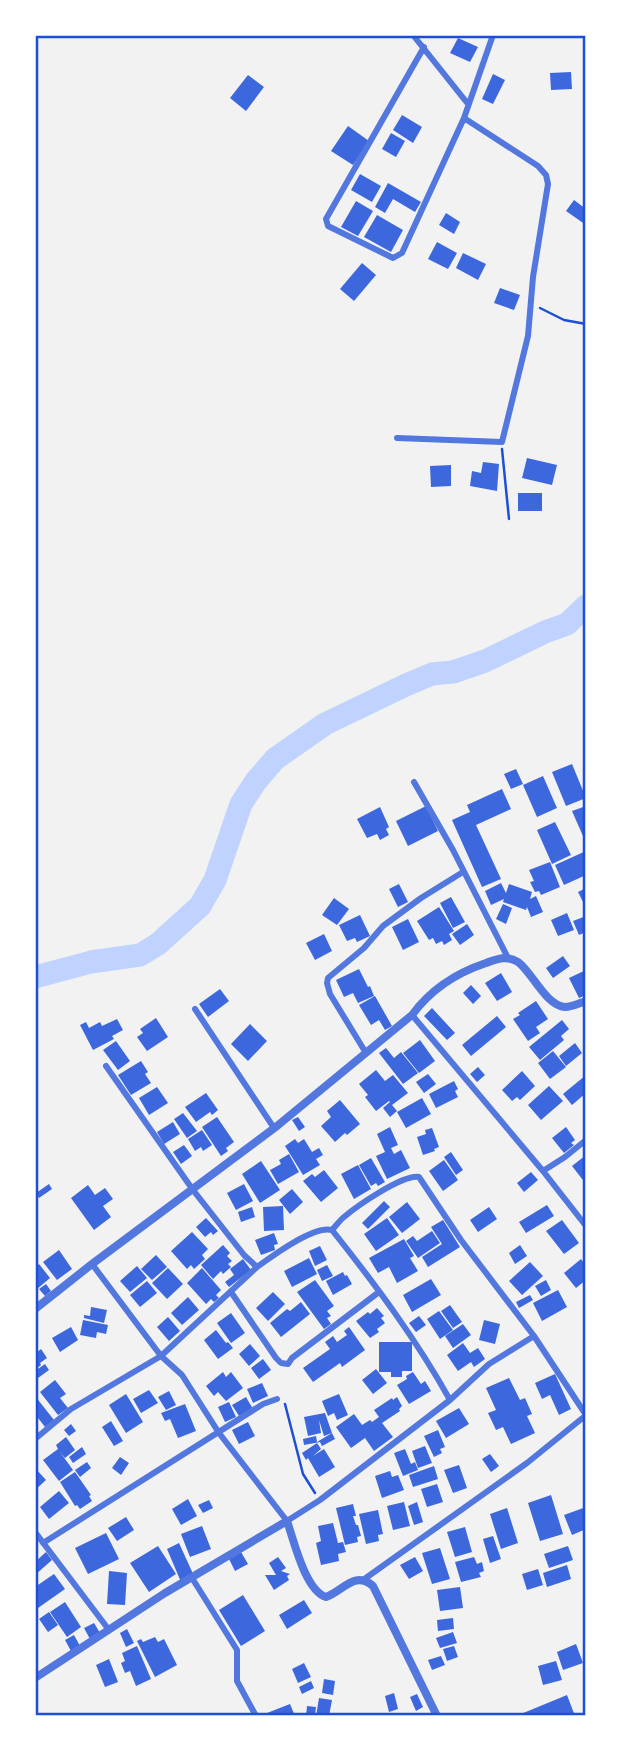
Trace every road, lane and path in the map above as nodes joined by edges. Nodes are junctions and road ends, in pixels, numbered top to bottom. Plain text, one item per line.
1 (413, 35) edge
2 (493, 35) edge
3 (424, 47) junction
4 (468, 104) junction
5 (464, 118) junction
6 (531, 302) junction
7 (586, 324) edge
8 (397, 438) dead end
9 (502, 442) junction
10 (509, 519) dead end
11 (414, 782) dead end
12 (463, 872) junction
13 (508, 958) junction
14 (586, 1001) edge
15 (195, 1009) dead end
16 (412, 1015) junction
17 (366, 1053) junction
18 (106, 1066) dead end
19 (274, 1128) junction
20 (586, 1140) edge
21 (543, 1171) junction
22 (193, 1190) junction
23 (586, 1226) edge
24 (332, 1230) junction
25 (92, 1264) junction
26 (257, 1267) junction
27 (231, 1292) junction
28 (379, 1292) junction
29 (35, 1309) edge
30 (534, 1336) junction
31 (161, 1356) junction
32 (276, 1399) joint
33 (450, 1400) junction
34 (586, 1415) edge
35 (219, 1433) junction
36 (35, 1439) edge
37 (320, 1500) junction
38 (287, 1521) junction
39 (35, 1532) edge
40 (43, 1543) junction
41 (192, 1578) junction
42 (363, 1580) junction
43 (109, 1630) junction
44 (35, 1678) edge
45 (256, 1716) edge
46 (437, 1716) edge

1 - 3 street
2 - 4 street
3 - 4 street
3 - 5 street
4 - 5 street
5 - 6 street
6 - 7 path
6 - 9 street
8 - 9 street
9 - 10 path
11 - 12 street
12 - 13 street
12 - 17 street
13 - 14 street
13 - 16 street
15 - 19 street
16 - 17 street
16 - 21 street
17 - 19 street
18 - 22 street
19 - 22 street
20 - 21 street
21 - 23 street
22 - 25 street
22 - 26 street
24 - 26 street
24 - 28 street
24 - 30 street
25 - 29 street
25 - 31 street
26 - 27 street
27 - 28 street
27 - 31 street
28 - 33 street
30 - 33 street
30 - 34 street
31 - 35 street
31 - 36 street
32 - 35 street
32 - 37 path
33 - 37 street
34 - 42 street
35 - 38 street
35 - 40 street
37 - 38 street
38 - 41 street
38 - 42 street
39 - 40 street
40 - 43 street
41 - 43 street
41 - 45 street
42 - 46 street
43 - 44 street

